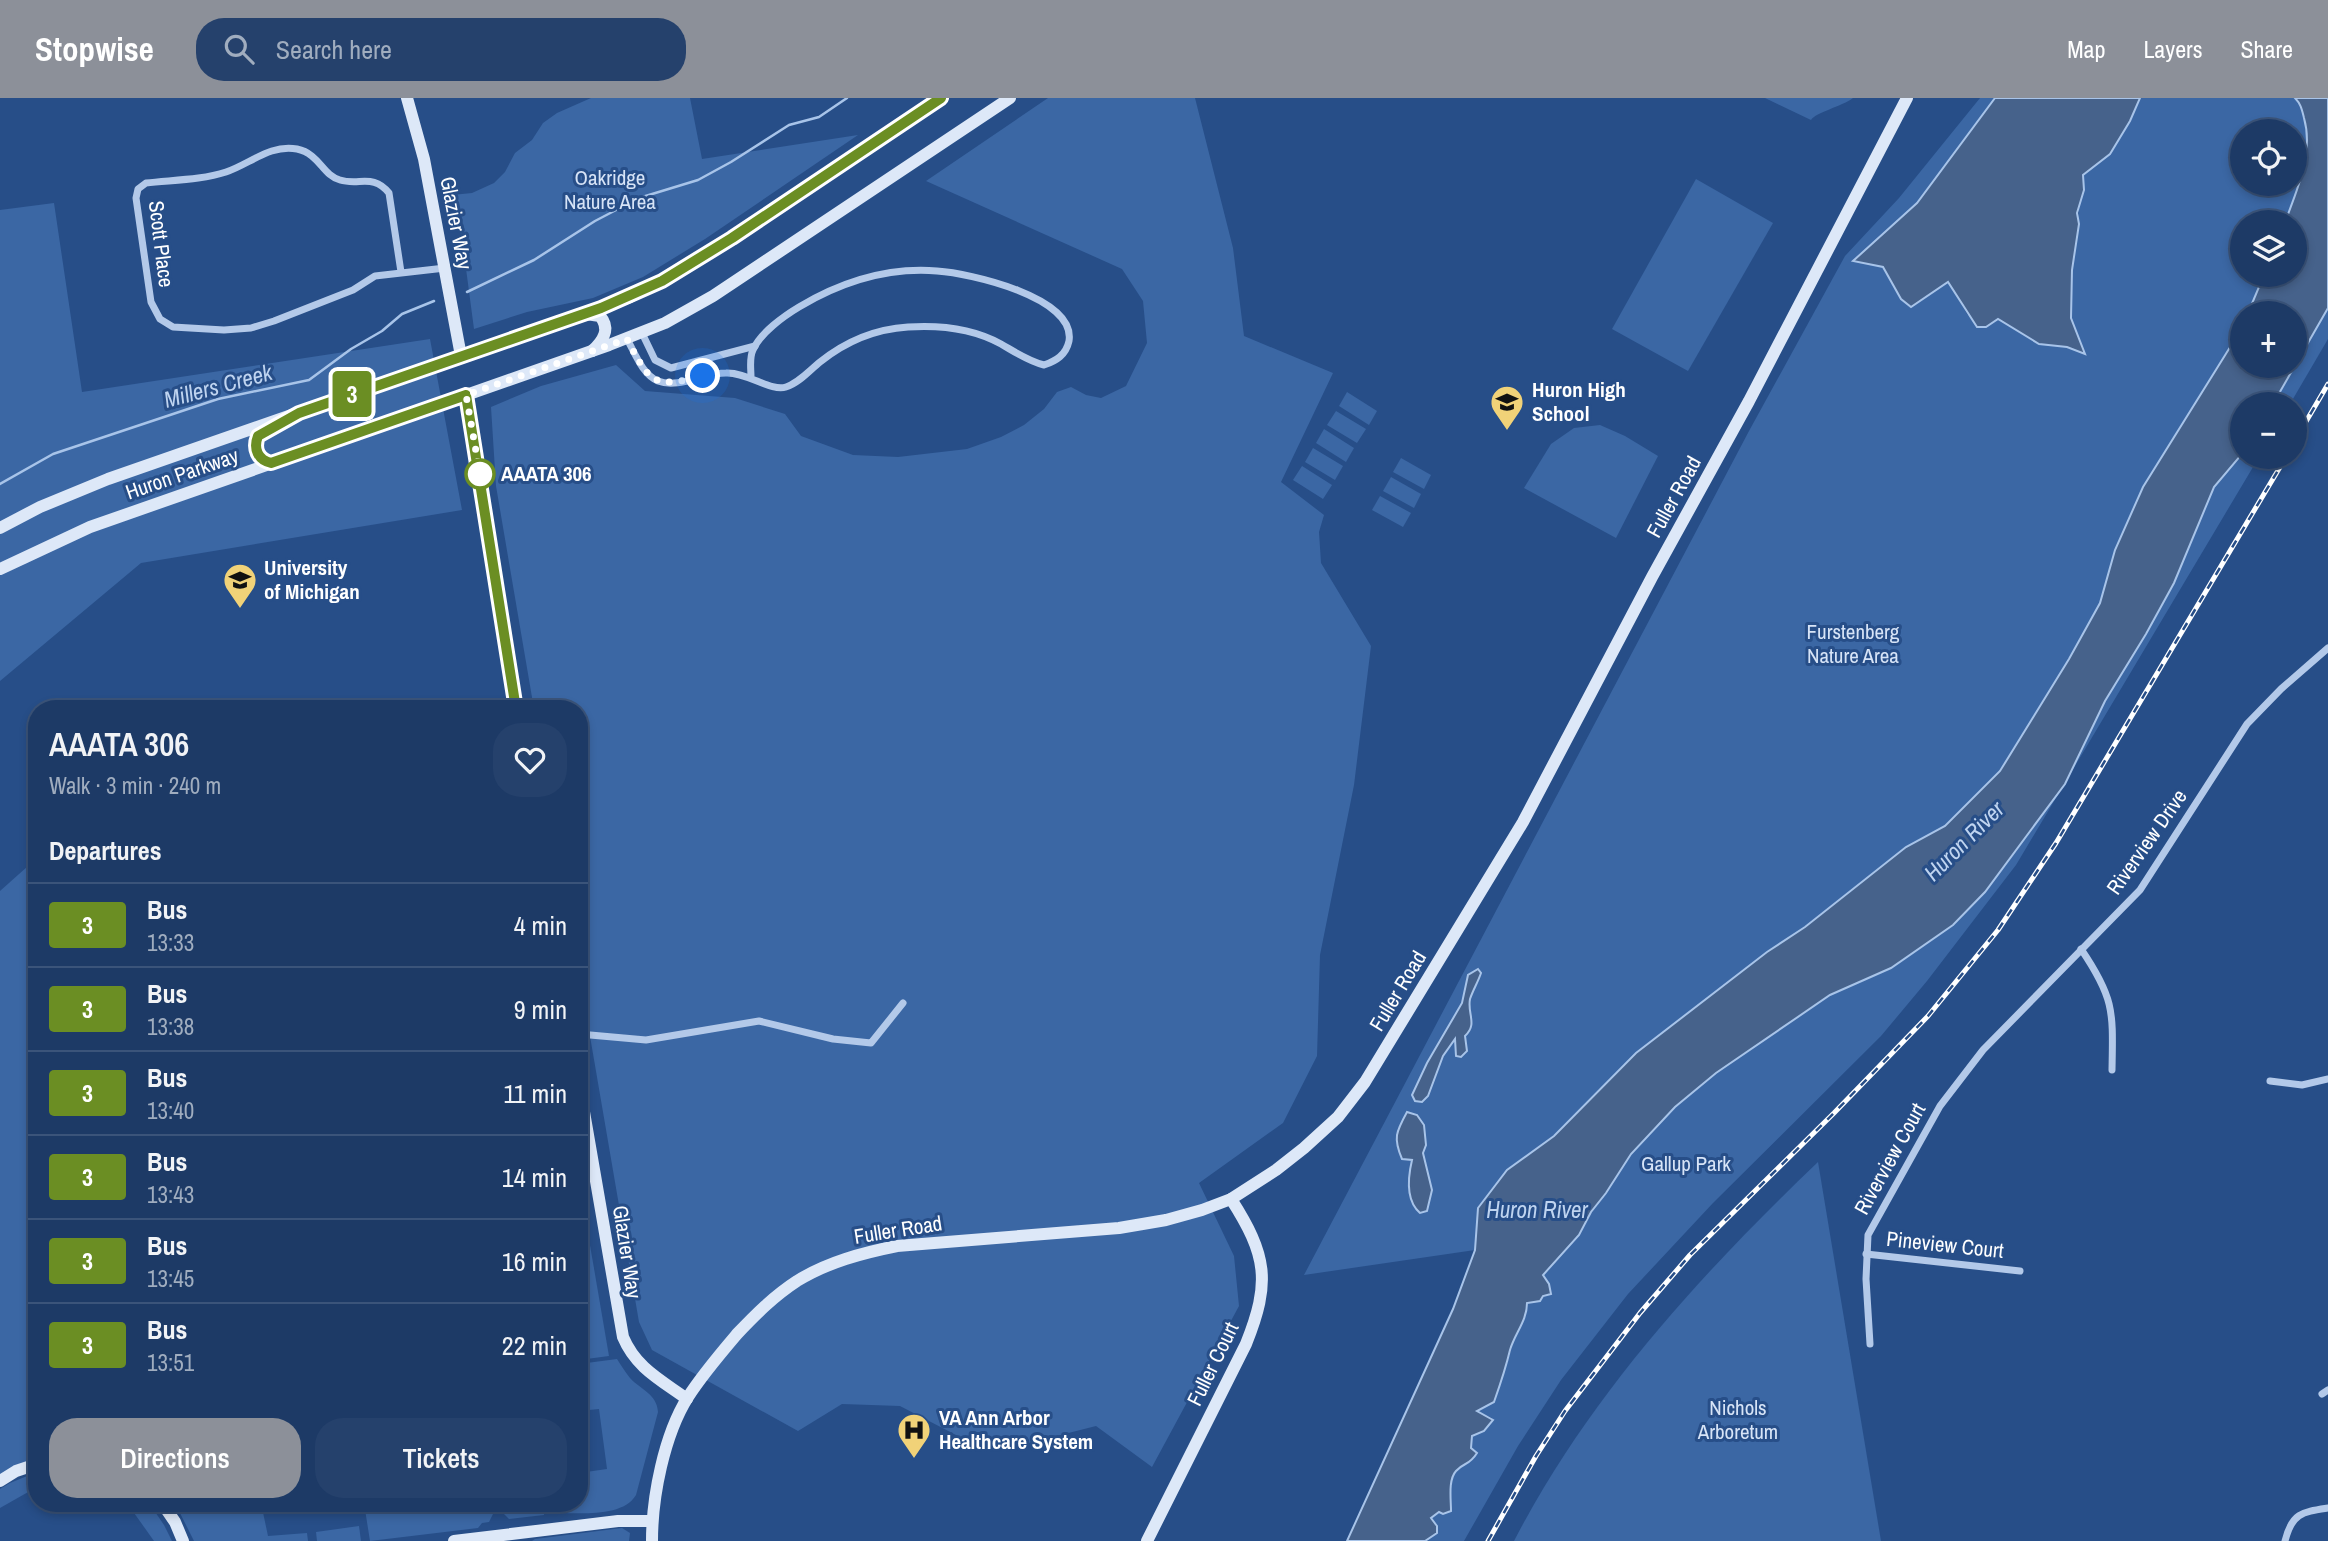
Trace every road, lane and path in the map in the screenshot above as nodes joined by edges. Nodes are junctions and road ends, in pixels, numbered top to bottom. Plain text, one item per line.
1 (407, 98) edge
2 (942, 98) edge
3 (1010, 98) edge
4 (1907, 98) edge
5 (445, 268) junction
6 (401, 272) junction
7 (585, 314) junction
8 (642, 333) junction
9 (627, 339) junction
10 (755, 346) junction
11 (592, 351) junction
12 (461, 356) junction
13 (751, 377) junction
14 (466, 395) junction
15 (299, 413) junction
16 (271, 463) junction
17 (0, 528) edge
18 (0, 569) edge
19 (2328, 648) edge
20 (515, 700) edge
21 (2081, 949) junction
22 (903, 1003) dead end
23 (588, 1035) edge
24 (2112, 1070) dead end
25 (2328, 1079) edge
26 (1958, 1081) joint
27 (2270, 1081) dead end
28 (588, 1135) edge
29 (1231, 1199) junction
30 (1866, 1254) junction
31 (2020, 1271) dead end
32 (1870, 1344) dead end
33 (687, 1399) junction
34 (28, 1467) edge
35 (0, 1481) edge
36 (2328, 1508) edge
37 (168, 1512) edge
38 (652, 1521) junction
39 (183, 1541) edge
40 (454, 1541) edge
41 (652, 1541) edge
42 (1147, 1541) edge
43 (2285, 1541) edge

1 - 5 main road, Glazier Way
2 - 7 main road, Huron Parkway
3 - 8 main road, Huron Parkway
4 - 29 main road, Fuller Road
5 - 6 street, Scott Place
5 - 12 main road, Glazier Way
6 - 6 street, Scott Place
7 - 11 main road
7 - 12 main road, Huron Parkway
8 - 9 main road, Huron Parkway
8 - 10 street
9 - 11 main road, Huron Parkway
9 - 13 street
10 - 13 street
10 - 13 street
11 - 14 main road, Huron Parkway
12 - 15 main road, Huron Parkway
14 - 16 main road, Huron Parkway
14 - 20 main road
15 - 16 main road
15 - 17 main road, Huron Parkway
16 - 18 main road, Huron Parkway
19 - 21 street, Riverview Drive
21 - 24 street
21 - 26 street, Riverview Drive
22 - 23 street
25 - 27 street
26 - 30 street, Riverview Court
28 - 33 main road, Glazier Way
29 - 33 main road, Fuller Road
29 - 42 main road, Fuller Court
30 - 31 street, Pineview Court
30 - 32 street, Riverview Court
33 - 38 main road, Fuller Road
34 - 35 main road
36 - 43 street
37 - 39 main road
38 - 40 main road
38 - 41 main road, Fuller Road

